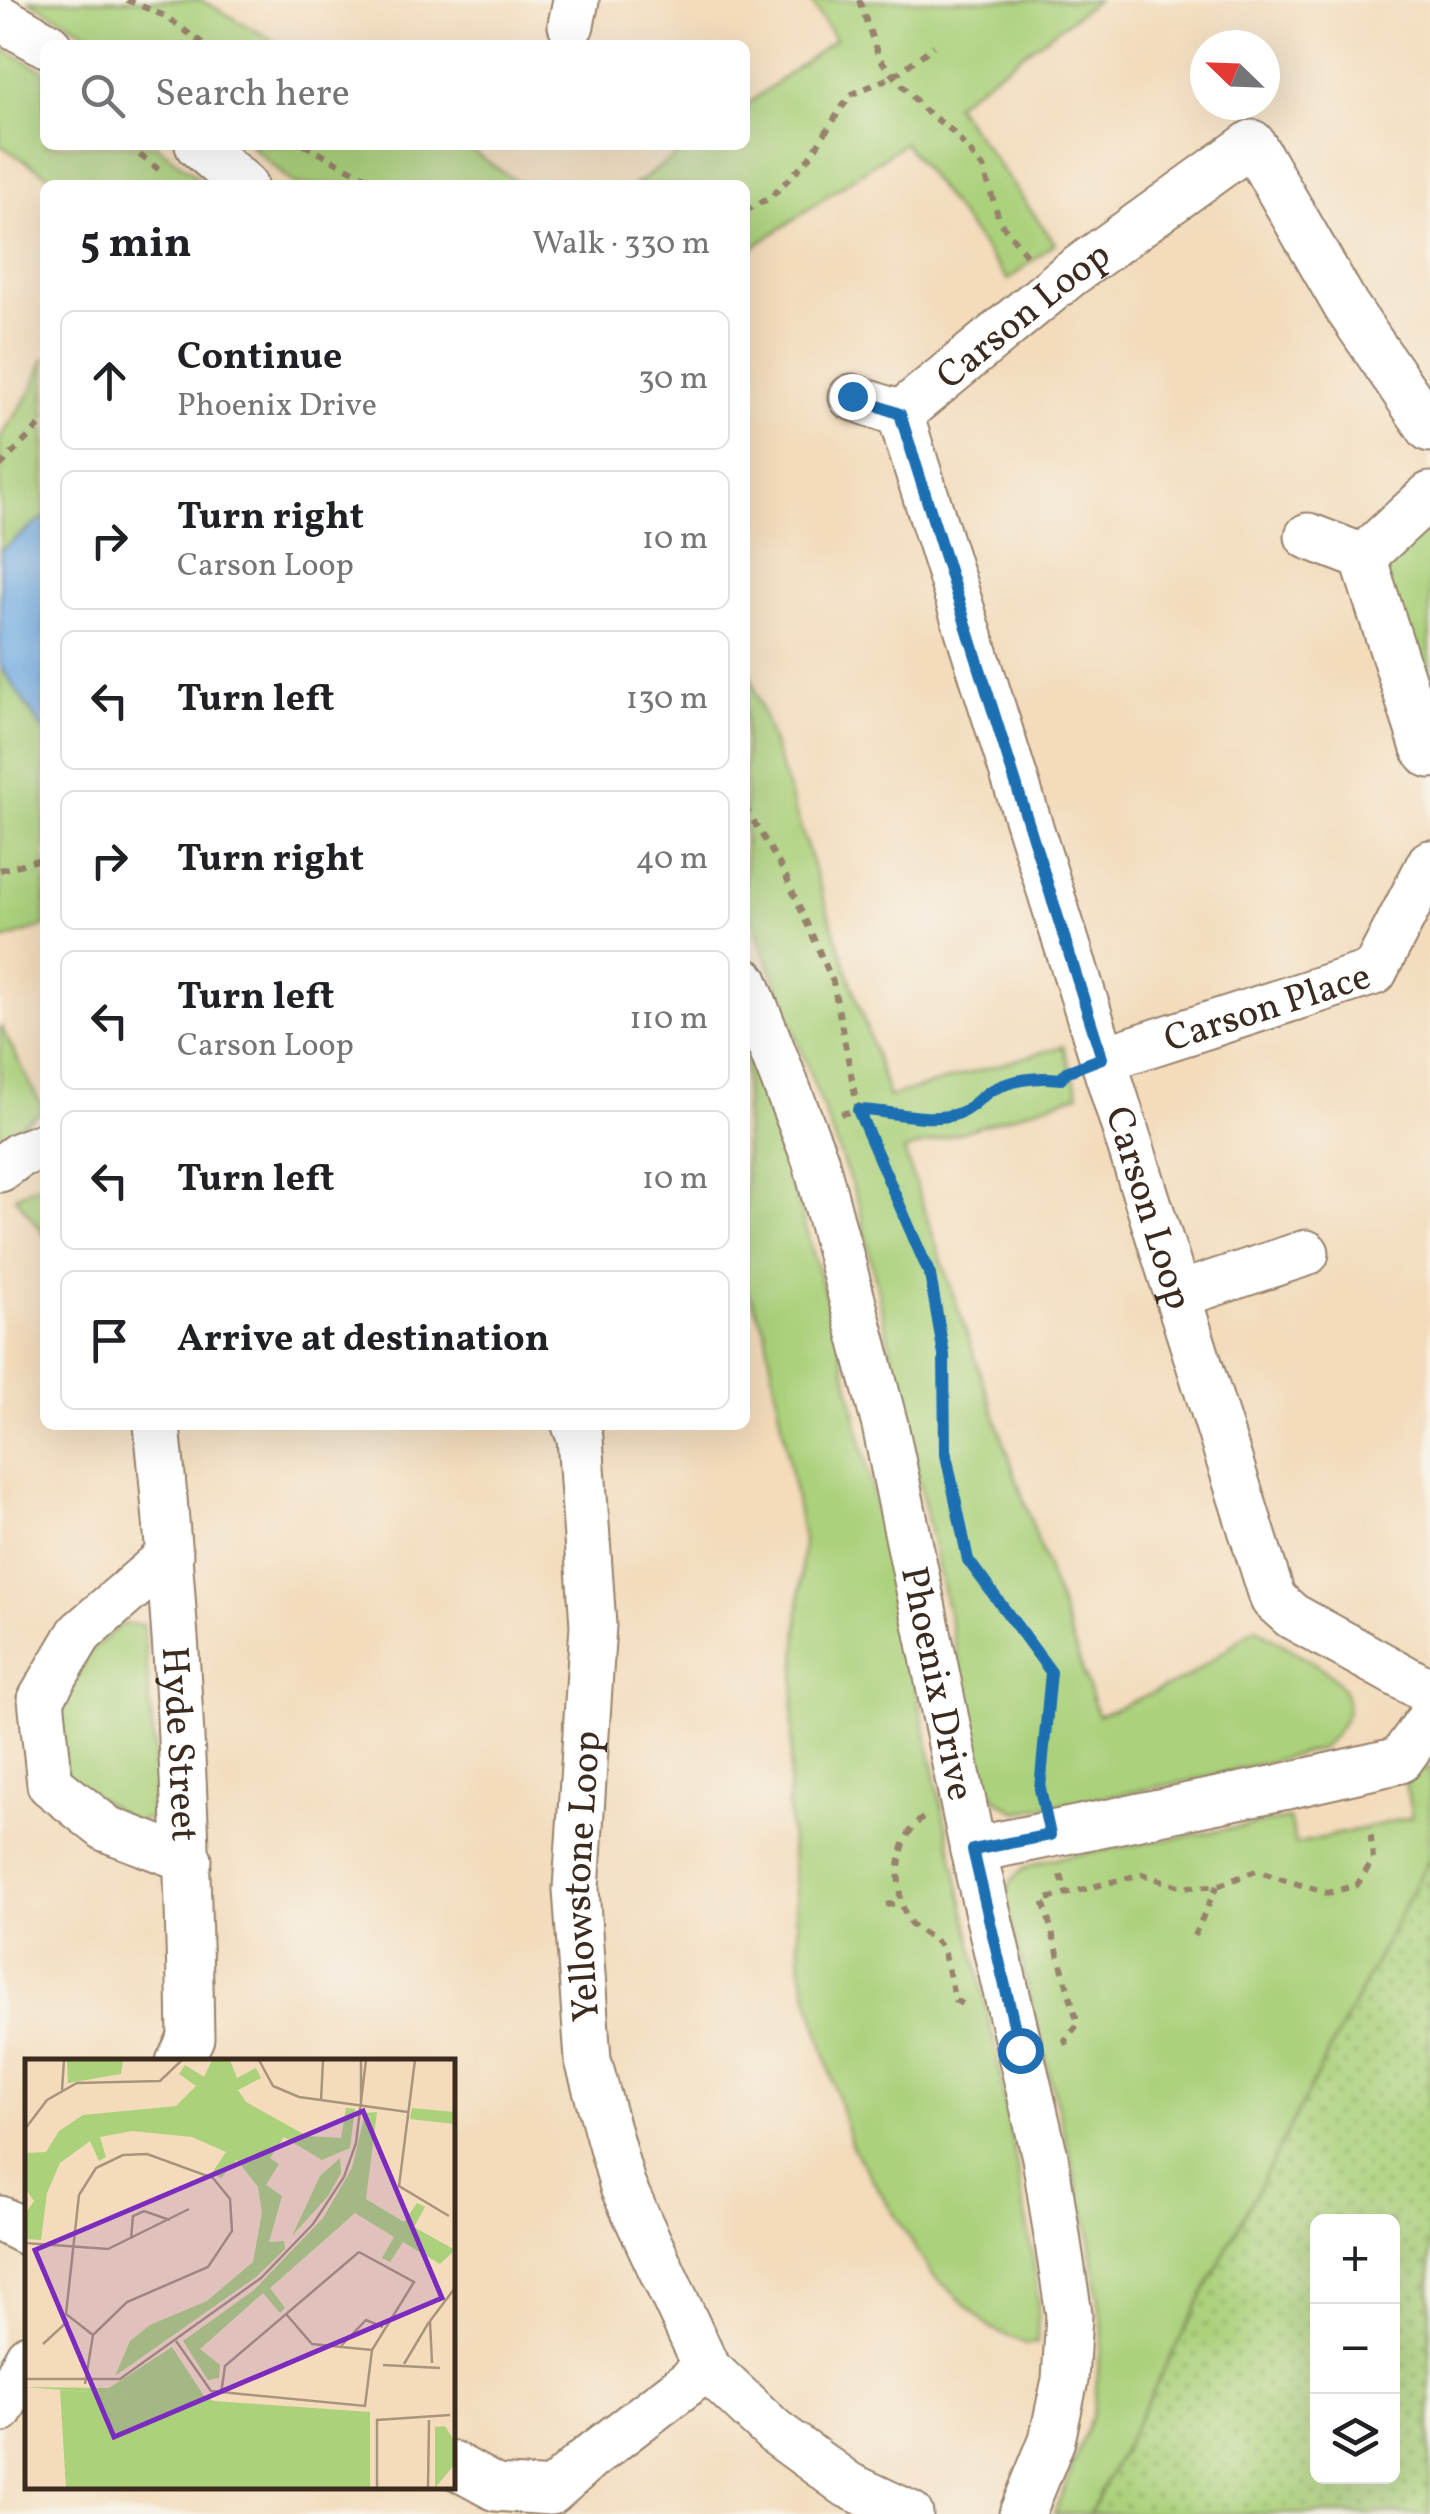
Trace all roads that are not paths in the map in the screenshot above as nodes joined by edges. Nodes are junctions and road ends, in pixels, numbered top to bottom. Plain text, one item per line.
1 (0, 18) edge
2 (40, 40) edge
3 (182, 159) edge
4 (232, 180) edge
5 (852, 396) dead end
6 (900, 414) junction
7 (1430, 429) edge
8 (1430, 495) edge
9 (1308, 536) dead end
10 (1363, 558) junction
11 (1430, 755) edge
12 (1430, 863) edge
13 (750, 994) edge
14 (1102, 1058) junction
15 (40, 1146) edge
16 (0, 1169) edge
17 (1306, 1253) dead end
18 (1178, 1295) junction
19 (158, 1430) edge
20 (577, 1430) edge
21 (170, 1555) junction
22 (1430, 1692) edge
23 (1430, 1718) edge
24 (973, 1850) junction
25 (189, 1860) junction
26 (181, 2059) edge
27 (0, 2219) edge
28 (25, 2232) edge
29 (25, 2363) edge
30 (707, 2368) junction
31 (0, 2410) edge
32 (455, 2466) edge
33 (555, 2503) edge
34 (910, 2514) edge
35 (1022, 2514) edge

1 - 2 street
3 - 4 street
5 - 6 street
6 - 7 street, Carson Loop
6 - 14 street, Carson Loop
8 - 10 street
9 - 10 street
10 - 11 street
12 - 14 street, Carson Place
13 - 24 street, Phoenix Drive
14 - 18 street, Carson Loop
15 - 16 street
17 - 18 street
18 - 22 street, Carson Loop
19 - 21 street, Hyde Street
20 - 30 street, Yellowstone Loop
21 - 25 street, Hyde Street
21 - 25 street
23 - 24 street
24 - 35 street, Phoenix Drive
25 - 26 street, Hyde Street
27 - 28 street
29 - 31 street
30 - 33 street
30 - 34 street, Yellowstone Loop
32 - 33 street

